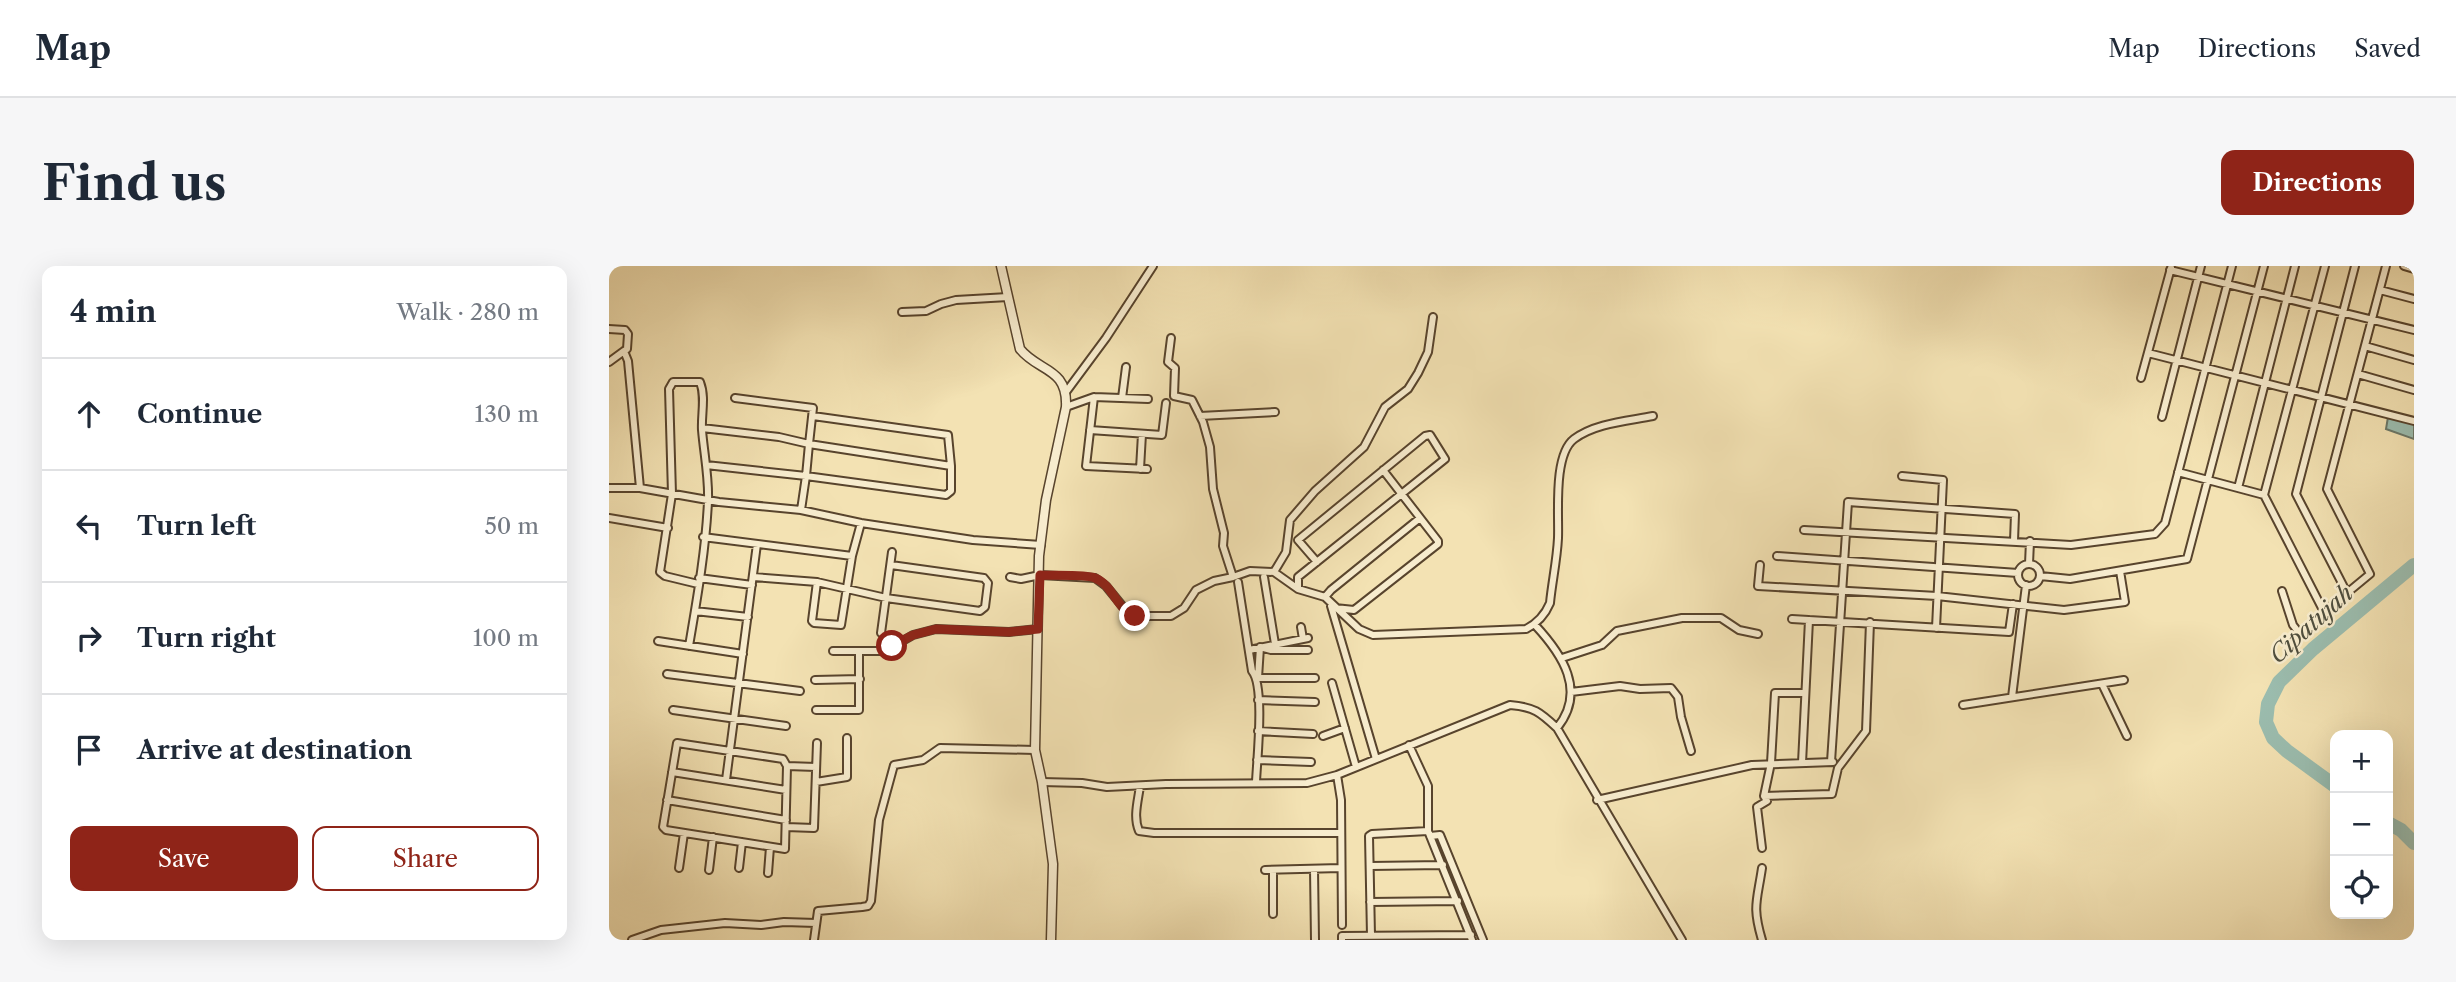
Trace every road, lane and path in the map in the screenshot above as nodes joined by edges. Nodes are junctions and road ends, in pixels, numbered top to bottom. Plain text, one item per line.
1 (1001, 266) edge
2 (1153, 266) edge
3 (2201, 266) edge
4 (2232, 266) edge
5 (2264, 266) edge
6 (2295, 266) edge
7 (2325, 266) edge
8 (2355, 266) edge
9 (2386, 266) edge
10 (2404, 266) edge
11 (2171, 268) edge
12 (2414, 269) edge
13 (2198, 277) junction
14 (2227, 285) junction
15 (2380, 290) junction
16 (2257, 292) junction
17 (1008, 297) junction
18 (2287, 298) junction
19 (2414, 299) edge
20 (2314, 305) junction
21 (902, 312) dead end
22 (2343, 312) junction
23 (1433, 317) dead end
24 (2372, 319) junction
25 (609, 329) edge
26 (2414, 330) edge
27 (1171, 338) dead end
28 (2365, 346) junction
29 (624, 351) junction
30 (2148, 353) junction
31 (2414, 360) edge
32 (2177, 361) junction
33 (609, 362) edge
34 (1126, 367) dead end
35 (2206, 368) junction
36 (2358, 374) junction
37 (2235, 375) junction
38 (2141, 378) dead end
39 (2265, 383) junction
40 (2292, 390) junction
41 (2414, 390) edge
42 (1066, 391) junction
43 (1094, 397) junction
44 (2321, 397) junction
45 (735, 398) dead end
46 (1122, 398) junction
47 (1148, 399) dead end
48 (1166, 403) dead end
49 (2350, 404) junction
50 (1066, 407) junction
51 (1275, 412) dead end
52 (813, 416) junction
53 (1200, 416) junction
54 (1653, 416) dead end
55 (2162, 417) dead end
56 (2414, 421) edge
57 (702, 428) junction
58 (1090, 430) junction
59 (1142, 434) junction
60 (809, 444) junction
61 (706, 465) junction
62 (951, 466) junction
63 (1383, 470) junction
64 (2178, 472) junction
65 (806, 476) junction
66 (1902, 476) dead end
67 (2208, 480) junction
68 (609, 488) edge
69 (639, 488) junction
70 (2238, 488) junction
71 (672, 494) junction
72 (1402, 494) junction
73 (2264, 495) junction
74 (708, 500) junction
75 (1942, 509) junction
76 (801, 510) junction
77 (1420, 518) junction
78 (609, 519) edge
79 (860, 523) junction
80 (668, 528) junction
81 (1804, 530) dead end
82 (1846, 532) junction
83 (703, 537) junction
84 (1940, 538) junction
85 (2014, 541) junction
86 (2030, 541) junction
87 (757, 544) junction
88 (1041, 545) junction
89 (893, 552) dead end
90 (852, 556) junction
91 (1777, 556) dead end
92 (1844, 560) junction
93 (1317, 562) junction
94 (2029, 564) junction
95 (891, 565) junction
96 (1759, 565) dead end
97 (1939, 569) junction
98 (2120, 571) junction
99 (1274, 572) junction
100 (2018, 573) junction
101 (1040, 575) junction
102 (2039, 576) junction
103 (753, 577) junction
104 (1264, 577) dead end
105 (1010, 578) dead end
106 (1236, 580) junction
107 (698, 581) junction
108 (817, 582) junction
109 (752, 585) junction
110 (2026, 585) junction
111 (847, 588) junction
112 (1298, 589) junction
113 (1842, 590) junction
114 (2282, 591) dead end
115 (2347, 593) junction
116 (1937, 596) junction
117 (886, 598) junction
118 (1327, 599) junction
119 (2013, 604) junction
120 (2025, 605) junction
121 (1335, 608) junction
122 (695, 611) junction
123 (2324, 612) junction
124 (748, 617) junction
125 (1792, 619) dead end
126 (1809, 620) junction
127 (1840, 621) junction
128 (1870, 622) junction
129 (1535, 625) junction
130 (1301, 627) dead end
131 (1936, 628) junction
132 (1038, 629) junction
133 (881, 633) dead end
134 (1758, 634) dead end
135 (658, 641) dead end
136 (1275, 644) junction
137 (689, 646) junction
138 (1260, 647) junction
139 (1249, 649) junction
140 (1308, 650) dead end
141 (833, 651) dead end
142 (859, 652) junction
143 (743, 654) junction
144 (1562, 658) junction
145 (667, 674) dead end
146 (1315, 677) dead end
147 (1258, 678) junction
148 (860, 679) junction
149 (815, 680) dead end
150 (2124, 680) dead end
151 (740, 683) junction
152 (1332, 683) dead end
153 (2102, 684) junction
154 (800, 691) dead end
155 (1571, 692) junction
156 (1805, 693) junction
157 (2012, 697) junction
158 (1258, 701) junction
159 (1315, 702) dead end
160 (1963, 705) dead end
161 (673, 710) dead end
162 (816, 710) dead end
163 (734, 718) junction
164 (786, 726) dead end
165 (1345, 728) junction
166 (1557, 728) junction
167 (1258, 731) junction
168 (1313, 734) dead end
169 (1323, 736) dead end
170 (2127, 736) dead end
171 (847, 737) dead end
172 (817, 743) dead end
173 (1409, 745) junction
174 (1035, 750) junction
175 (729, 751) junction
176 (1691, 751) dead end
177 (1376, 759) junction
178 (1257, 760) junction
179 (1311, 762) dead end
180 (1831, 762) junction
181 (1770, 763) junction
182 (1801, 763) junction
183 (1841, 763) junction
184 (787, 766) junction
185 (1356, 766) junction
186 (816, 767) junction
187 (672, 772) junction
188 (1337, 775) junction
189 (726, 780) junction
190 (816, 782) junction
191 (1042, 782) junction
192 (1256, 782) junction
193 (1140, 786) junction
194 (786, 790) junction
195 (1764, 796) junction
196 (667, 800) junction
197 (1597, 800) junction
198 (786, 824) junction
199 (684, 833) junction
200 (1341, 833) junction
201 (1429, 834) junction
202 (713, 837) junction
203 (742, 842) junction
204 (1444, 844) junction
205 (771, 847) junction
206 (1435, 847) junction
207 (1762, 848) dead end
208 (1443, 865) junction
209 (1370, 866) junction
210 (679, 868) dead end
211 (739, 868) dead end
212 (1341, 868) junction
213 (1762, 868) dead end
214 (1314, 869) junction
215 (709, 870) dead end
216 (1265, 870) dead end
217 (1273, 870) junction
218 (768, 873) dead end
219 (1458, 901) junction
220 (1370, 902) junction
221 (1273, 914) dead end
222 (815, 923) junction
223 (1342, 925) dead end
224 (1371, 936) junction
225 (1471, 937) edge
226 (1407, 938) edge
227 (632, 940) edge
228 (814, 940) edge
229 (1051, 940) edge
230 (1315, 940) edge
231 (1342, 940) edge
232 (1483, 940) edge
233 (1682, 940) edge
234 (1762, 940) edge

1 - 17 street
2 - 42 street
3 - 13 street
4 - 14 street
5 - 16 street
6 - 18 street
7 - 20 street
8 - 22 street
9 - 15 street
10 - 12 street
11 - 13 street
11 - 30 street
13 - 14 street
13 - 32 street
14 - 16 street
14 - 35 street
15 - 19 street
15 - 24 street
16 - 18 street
16 - 37 street
17 - 21 street
17 - 42 street
18 - 20 street
18 - 39 street
20 - 22 street
20 - 40 street
22 - 24 street
22 - 44 street
23 - 99 street
24 - 26 street
24 - 28 street
25 - 29 street
27 - 53 street
28 - 31 street
28 - 36 street
29 - 33 street
29 - 69 street
30 - 32 street
30 - 38 street
32 - 35 street
32 - 55 street
34 - 46 street
35 - 37 street
35 - 64 street
36 - 41 street
36 - 49 street
37 - 39 street
37 - 67 street
39 - 40 street
39 - 70 street
40 - 44 street
40 - 73 street
42 - 50 street
43 - 46 street
43 - 50 street
43 - 58 street
44 - 49 street
44 - 115 street
45 - 52 street
46 - 47 street
48 - 59 street
49 - 56 street
49 - 115 street
50 - 88 street
51 - 53 street
52 - 60 street
52 - 62 street
53 - 106 street
54 - 129 street
57 - 60 street
57 - 61 street
57 - 71 street
58 - 59 street
58 - 59 street
60 - 62 street
60 - 65 street
61 - 65 street
61 - 74 street
62 - 65 street
63 - 72 street
63 - 72 street
63 - 93 street
64 - 67 street
64 - 86 street
65 - 76 street
66 - 75 street
67 - 70 street
67 - 98 street
68 - 69 street
69 - 71 street
70 - 73 street
71 - 74 street
71 - 80 street
72 - 77 street
72 - 93 street
73 - 123 street
74 - 76 street
74 - 83 street
75 - 82 street
75 - 84 street
75 - 85 street
76 - 79 street
77 - 118 street
77 - 121 street
78 - 80 street
79 - 88 street
79 - 90 street
80 - 107 street
81 - 82 street
82 - 84 street
82 - 92 street
83 - 87 street
83 - 107 street
84 - 85 street
84 - 97 street
85 - 86 street
86 - 94 street
87 - 90 street
87 - 103 street
88 - 101 street
89 - 95 street
90 - 111 street
91 - 92 street
92 - 97 street
92 - 113 street
93 - 112 street
94 - 100 street
94 - 102 street
95 - 117 street
95 - 117 street
96 - 113 street
97 - 100 street
97 - 116 street
98 - 102 street
98 - 120 street
99 - 106 street
99 - 112 street
100 - 110 street
101 - 105 street
101 - 106 street
101 - 132 street
102 - 110 street
103 - 108 street
103 - 109 street
104 - 136 street
106 - 139 street
107 - 109 street
107 - 122 street
108 - 111 street
108 - 111 street
109 - 124 street
110 - 120 street
111 - 117 street
112 - 118 street
113 - 116 street
113 - 127 street
114 - 123 street
115 - 123 street
116 - 119 street
116 - 131 street
117 - 133 street
118 - 121 street
118 - 177 street
119 - 120 street
119 - 131 street
120 - 157 street
121 - 129 street
122 - 124 street
122 - 137 street
124 - 143 street
125 - 126 street
126 - 127 street
126 - 156 street
127 - 128 street
127 - 180 street
128 - 131 street
128 - 183 street
129 - 144 street
130 - 136 street
132 - 142 street
132 - 174 street
134 - 144 street
135 - 137 street
136 - 138 street
137 - 143 street
138 - 139 street
138 - 140 street
138 - 147 street
139 - 147 street
141 - 142 street
142 - 148 street
143 - 151 street
144 - 155 street
145 - 151 street
146 - 147 street
147 - 158 street
148 - 149 street
148 - 162 street
150 - 153 street
151 - 154 street
151 - 163 street
152 - 165 street
153 - 157 street
153 - 170 street
155 - 166 street
155 - 176 street
156 - 181 street
156 - 182 street
157 - 160 street
158 - 159 street
158 - 167 street
161 - 163 street
163 - 164 street
163 - 175 street
165 - 169 street
165 - 185 street
166 - 173 street
166 - 197 street
167 - 168 street
167 - 178 street
171 - 190 street
172 - 186 street
173 - 177 street
173 - 201 street
174 - 191 street
174 - 222 street
175 - 184 street
175 - 187 street
175 - 189 street
177 - 185 street
178 - 179 street
178 - 192 street
180 - 182 street
180 - 183 street
181 - 182 street
181 - 195 street
181 - 197 street
183 - 195 street
184 - 186 street
184 - 194 street
185 - 188 street
186 - 190 street
187 - 189 street
187 - 196 street
188 - 192 street
188 - 200 street
189 - 194 street
190 - 198 street
191 - 193 street
191 - 229 street
192 - 193 street
193 - 200 street
194 - 198 street
195 - 207 street
196 - 198 street
196 - 199 street
197 - 233 street
198 - 205 street
199 - 202 street
199 - 210 street
200 - 212 street
201 - 204 street
201 - 206 street
201 - 209 street
202 - 203 street
202 - 215 street
203 - 205 street
203 - 211 street
204 - 206 street
204 - 232 street
205 - 218 street
206 - 208 street
208 - 209 street
208 - 219 street
209 - 220 street
212 - 214 street
212 - 223 street
213 - 234 street
214 - 217 street
214 - 230 street
216 - 217 street
217 - 221 street
219 - 220 street
219 - 225 street
220 - 224 street
222 - 227 street
222 - 228 street
224 - 226 street
224 - 231 street
225 - 226 street

